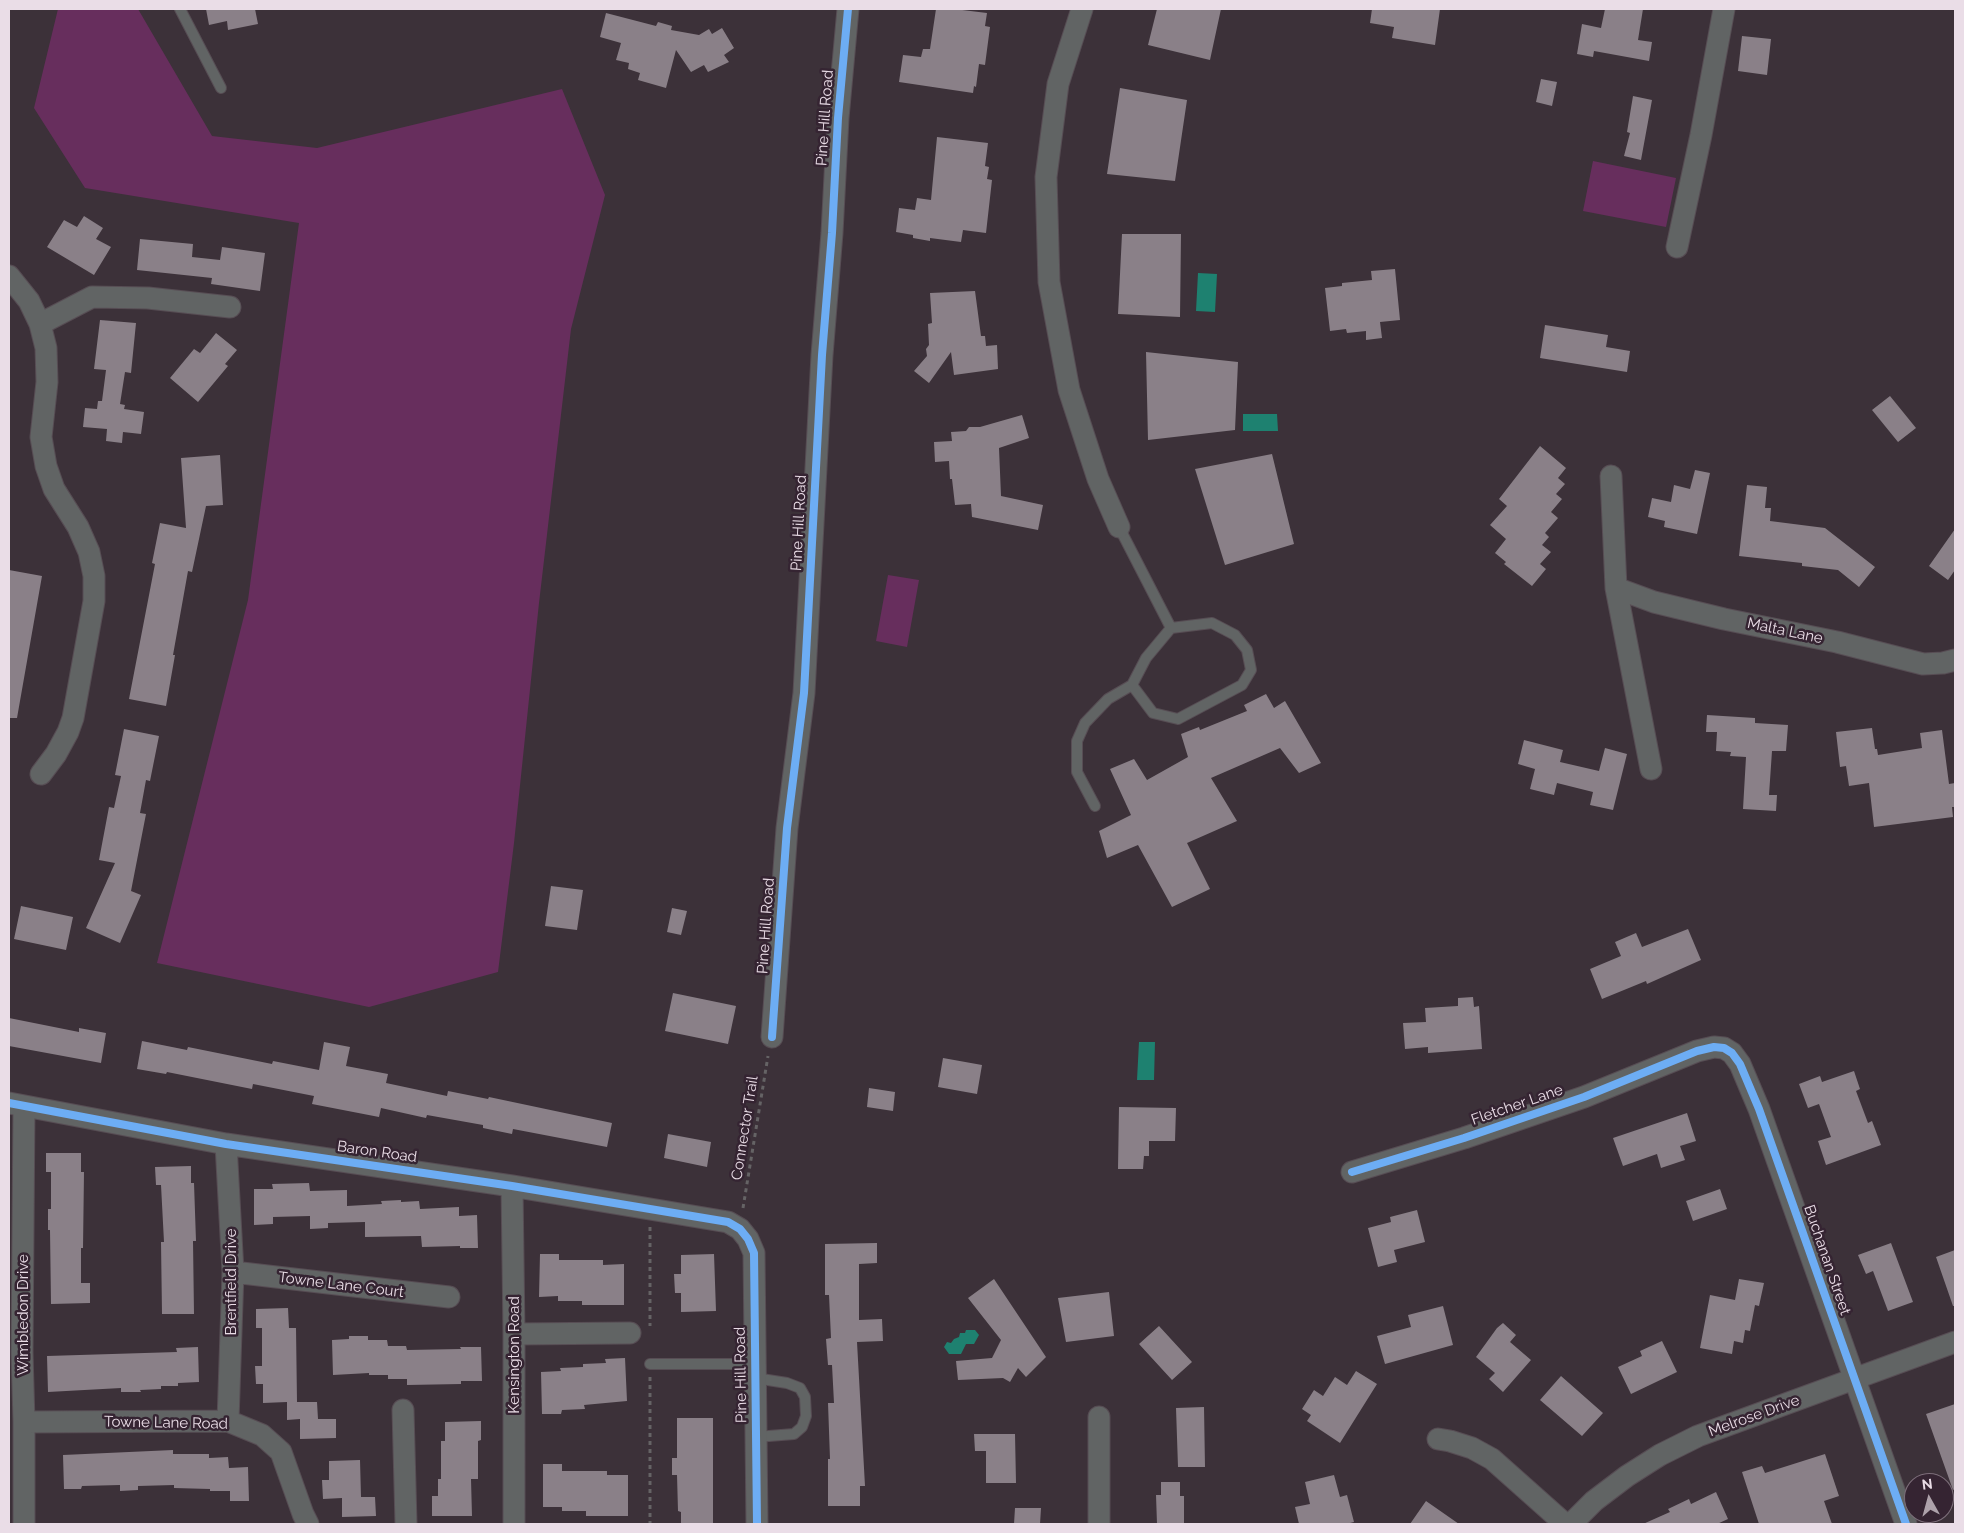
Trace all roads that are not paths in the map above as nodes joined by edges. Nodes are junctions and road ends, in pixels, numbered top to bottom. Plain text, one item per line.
1 (180, 9) edge
2 (848, 9) edge
3 (1082, 9) edge
4 (1724, 9) edge
5 (221, 88) dead end
6 (1677, 247) dead end
7 (9, 276) edge
8 (230, 307) dead end
9 (40, 324) junction
10 (1611, 476) dead end
11 (1119, 527) joint
12 (1616, 588) junction
13 (1171, 628) junction
14 (1955, 660) edge
15 (1132, 685) junction
16 (1651, 769) dead end
17 (41, 774) dead end
18 (1095, 806) dead end
19 (772, 1034) road end
20 (1687, 1056) joint
21 (16, 1105) edge
22 (226, 1144) junction
23 (1352, 1172) dead end
24 (512, 1186) junction
25 (740, 1229) joint
26 (233, 1272) junction
27 (449, 1297) dead end
28 (630, 1333) dead end
29 (514, 1334) junction
30 (1955, 1342) edge
31 (15, 1352) edge
32 (650, 1364) dead end
33 (755, 1371) junction
34 (1855, 1379) junction
35 (403, 1410) dead end
36 (1099, 1418) dead end
37 (228, 1421) junction
38 (24, 1422) junction
39 (756, 1437) junction
40 (1438, 1439) dead end
41 (17, 1475) edge
42 (24, 1524) edge
43 (308, 1524) edge
44 (406, 1524) edge
45 (514, 1524) edge
46 (757, 1524) edge
47 (1099, 1524) edge
48 (1565, 1524) edge
49 (1571, 1524) edge
50 (1906, 1524) edge

1 - 5 lane
2 - 19 street, Pine Hill Road
3 - 11 street
4 - 6 street
7 - 9 street
8 - 9 street
9 - 17 street
10 - 12 street
11 - 13 lane
12 - 14 street, Malta Lane
12 - 16 street
13 - 15 lane
13 - 15 lane
15 - 18 lane
20 - 23 street, Fletcher Lane
20 - 34 street, Buchanan Street
21 - 22 street, Baron Road
21 - 31 street, Wimbledon Drive
22 - 24 street, Baron Road
22 - 26 street, Brentfield Drive
24 - 25 street, Baron Road
24 - 29 street, Kensington Road
25 - 33 street, Pine Hill Road
26 - 27 street, Towne Lane Court
26 - 37 street, Brentfield Drive
28 - 29 street
29 - 45 street, Kensington Road
30 - 34 street, Melrose Drive
31 - 38 street, Wimbledon Drive
32 - 33 lane
33 - 39 street, Pine Hill Road
33 - 39 lane
34 - 49 street, Melrose Drive
34 - 50 street, Buchanan Street
35 - 44 street
36 - 47 street
37 - 38 street, Towne Lane Road
37 - 43 street, Towne Lane Road
38 - 41 street, Wimbledon Drive
39 - 46 street, Pine Hill Road
40 - 48 street
41 - 42 street, Wimbledon Drive

